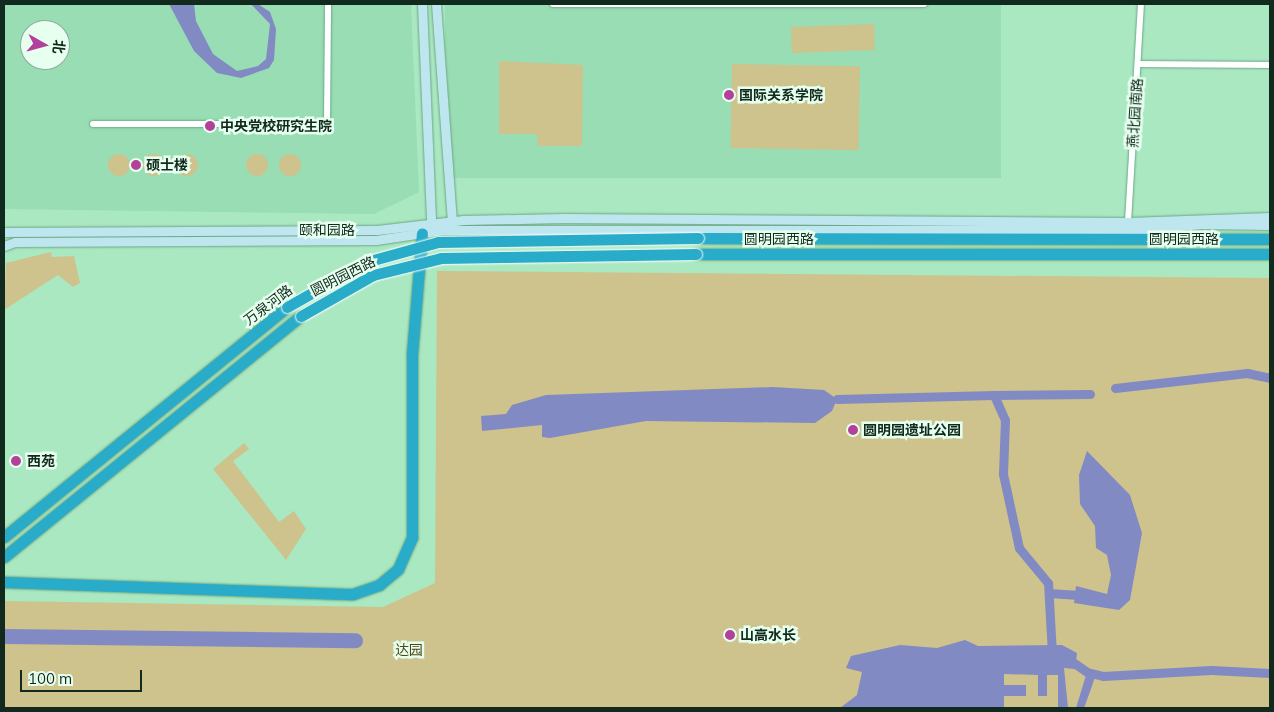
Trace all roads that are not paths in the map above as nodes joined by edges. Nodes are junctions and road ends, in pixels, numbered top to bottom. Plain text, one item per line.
1 (328, 4) edge
2 (422, 4) edge
3 (436, 4) edge
4 (553, 4) edge
5 (924, 4) edge
6 (1141, 4) edge
7 (1138, 64) junction
8 (1270, 65) edge
9 (92, 124) dead end
10 (1270, 217) edge
11 (452, 221) junction
12 (1128, 222) junction
13 (430, 223) junction
14 (1270, 225) edge
15 (4, 232) edge
16 (422, 233) junction
17 (698, 238) joint
18 (1270, 239) edge
19 (4, 246) edge
20 (1270, 254) edge
21 (300, 316) joint
22 (4, 537) edge
23 (4, 557) edge
24 (4, 582) edge

1 - 9 street
2 - 13 street
3 - 11 street
4 - 5 street
6 - 7 street, 燕北园南路
7 - 8 street
7 - 12 street, 燕北园南路
10 - 12 street, 圆明园西路
11 - 12 street, 圆明园西路
11 - 13 street, 圆明园西路
11 - 16 street
13 - 15 street, 颐和园路
13 - 16 street
14 - 16 street, 圆明园西路
16 - 19 street, 颐和园路
16 - 24 highway
17 - 18 highway, 圆明园西路
17 - 22 highway, 万泉河路, bridge
20 - 21 highway, 圆明园西路, bridge
21 - 23 highway, 万泉河路

